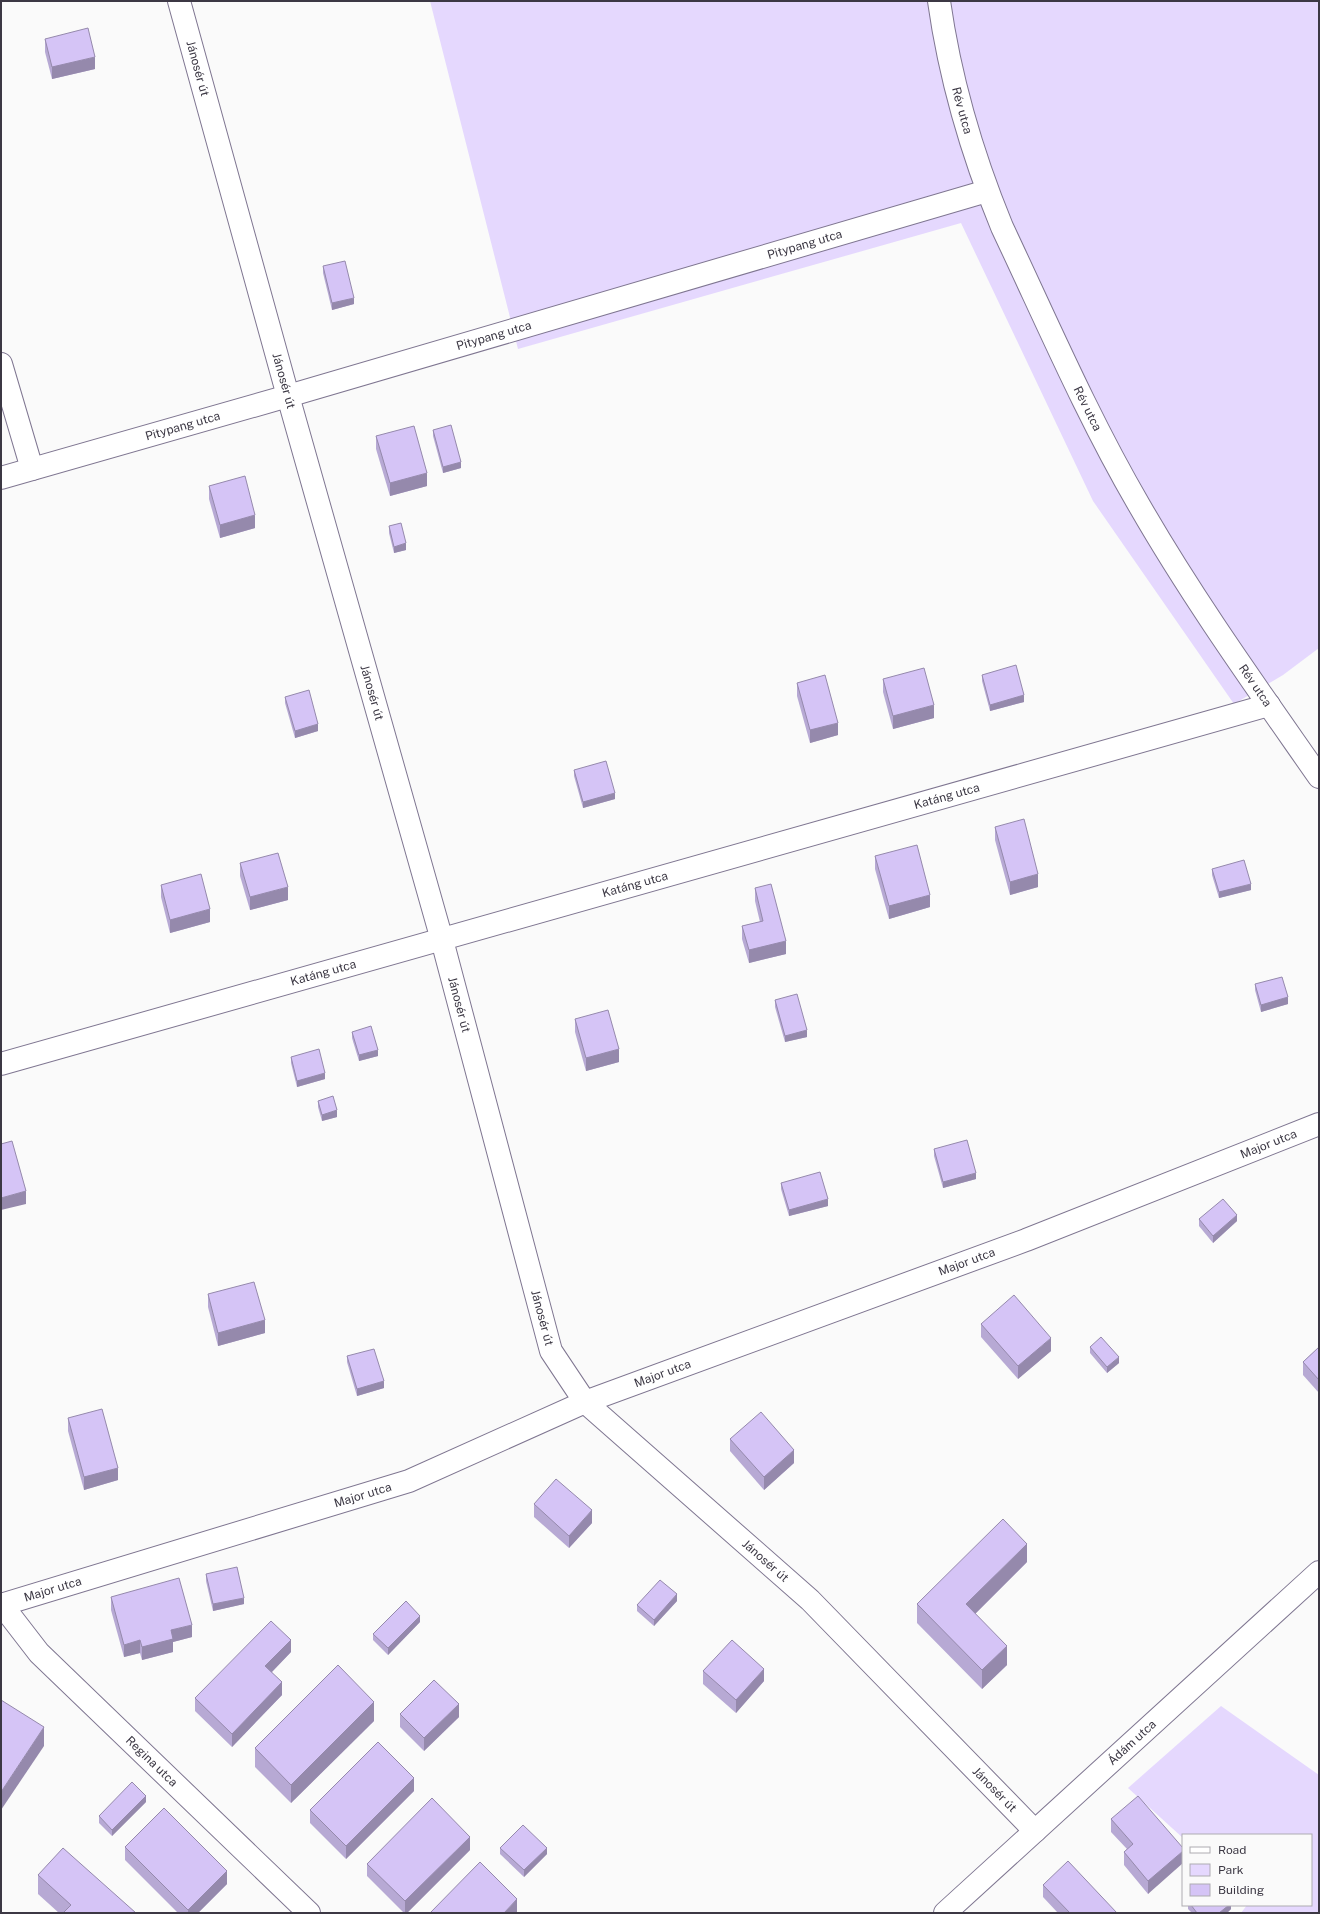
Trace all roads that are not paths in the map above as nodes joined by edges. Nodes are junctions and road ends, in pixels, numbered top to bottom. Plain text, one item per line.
1 (179, 1) edge
2 (939, 1) edge
3 (987, 191) junction
4 (1, 364) edge
5 (288, 396) junction
6 (32, 469) junction
7 (1, 478) edge
8 (1269, 705) junction
9 (1319, 777) edge
10 (442, 940) junction
11 (1, 1064) edge
12 (1319, 1124) edge
13 (585, 1402) junction
14 (1319, 1572) edge
15 (1, 1605) edge
16 (1035, 1831) junction
17 (308, 1913) edge
18 (945, 1913) edge

1 - 5 street, Jánosér út
2 - 3 street, Rév utca
3 - 5 street, Pitypang utca
3 - 8 street, Rév utca
4 - 6 street
5 - 6 street, Pitypang utca
5 - 10 street, Jánosér út
6 - 7 street, Pitypang utca
8 - 9 street, Rév utca
8 - 10 street, Katáng utca
10 - 11 street, Katáng utca
10 - 13 street, Jánosér út
12 - 13 street, Major utca
13 - 15 street, Major utca
13 - 16 street, Jánosér út
14 - 16 street, Ádám utca
15 - 17 street, Regina utca
16 - 18 street, Ádám utca

